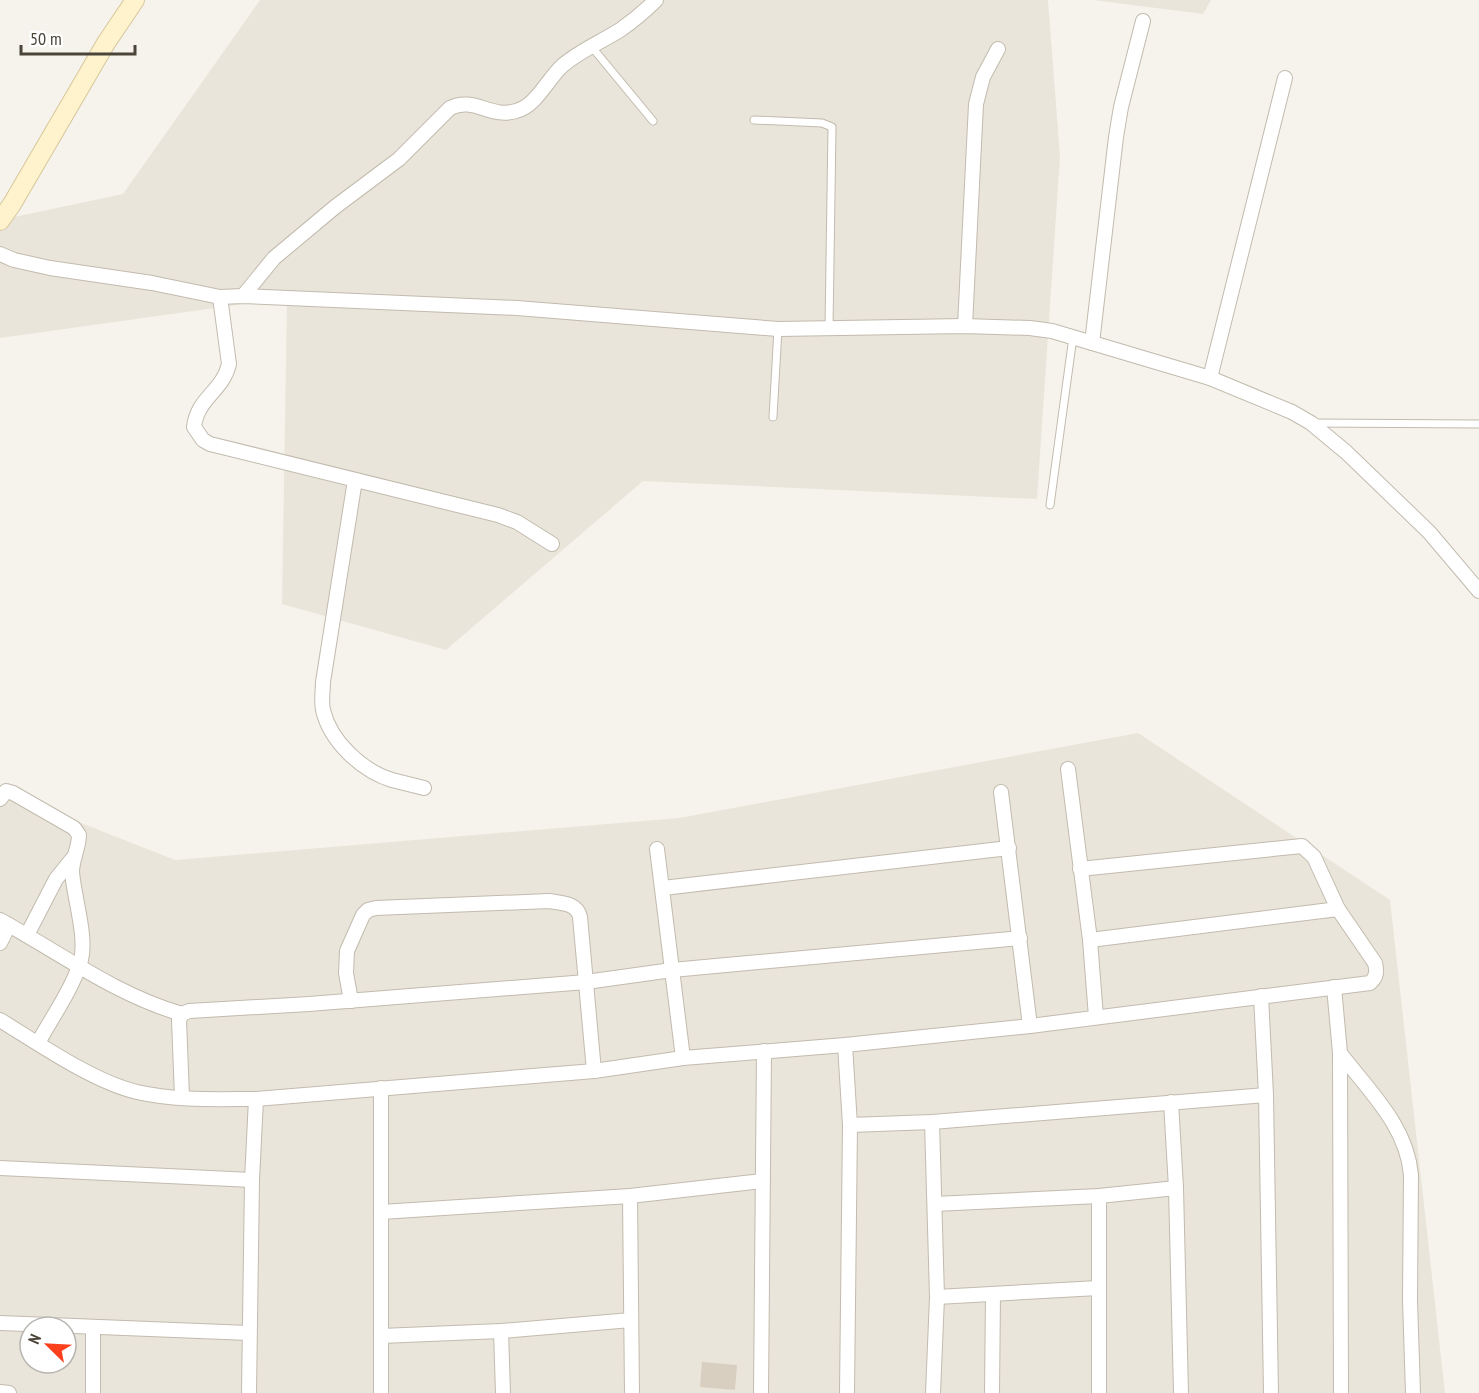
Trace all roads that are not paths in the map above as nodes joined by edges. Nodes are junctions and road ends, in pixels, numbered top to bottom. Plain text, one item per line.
1 (135, 0) edge
2 (656, 0) edge
3 (1143, 21) dead end
4 (591, 46) junction
5 (998, 49) dead end
6 (1285, 78) dead end
7 (754, 120) dead end
8 (653, 121) dead end
9 (0, 221) edge
10 (0, 254) edge
11 (243, 296) junction
12 (220, 297) junction
13 (965, 326) junction
14 (829, 329) junction
15 (778, 330) junction
16 (1073, 337) junction
17 (1092, 343) junction
18 (1210, 378) junction
19 (773, 417) dead end
20 (1311, 423) junction
21 (1479, 424) edge
22 (355, 480) junction
23 (1050, 505) dead end
24 (552, 544) dead end
25 (1479, 591) edge
26 (1068, 769) dead end
27 (424, 788) dead end
28 (1001, 792) dead end
29 (0, 800) edge
30 (1009, 848) junction
31 (657, 849) dead end
32 (73, 858) junction
33 (1080, 869) junction
34 (663, 888) junction
35 (1338, 909) junction
36 (5, 923) edge
37 (27, 935) junction
38 (1020, 938) junction
39 (1090, 940) junction
40 (0, 943) edge
41 (79, 966) junction
42 (672, 970) junction
43 (586, 982) junction
44 (1334, 987) junction
45 (1261, 996) junction
46 (351, 1001) junction
47 (182, 1014) junction
48 (1096, 1017) junction
49 (0, 1020) edge
50 (1030, 1026) junction
51 (38, 1043) junction
52 (845, 1045) junction
53 (764, 1051) junction
54 (1340, 1053) junction
55 (683, 1058) junction
56 (594, 1071) junction
57 (381, 1088) junction
58 (1266, 1095) junction
59 (182, 1097) junction
60 (256, 1099) junction
61 (1171, 1102) junction
62 (932, 1122) junction
63 (850, 1125) junction
64 (0, 1168) edge
65 (252, 1180) junction
66 (762, 1181) junction
67 (1176, 1188) junction
68 (630, 1196) junction
69 (1099, 1196) junction
70 (935, 1204) junction
71 (381, 1212) junction
72 (1098, 1288) junction
73 (993, 1294) junction
74 (937, 1296) junction
75 (631, 1320) junction
76 (0, 1323) edge
77 (93, 1327) junction
78 (501, 1331) junction
79 (249, 1333) junction
80 (381, 1336) junction
81 (0, 1392) edge
82 (9, 1393) edge
83 (93, 1393) edge
84 (249, 1393) edge
85 (381, 1393) edge
86 (503, 1393) edge
87 (632, 1393) edge
88 (761, 1393) edge
89 (847, 1393) edge
90 (933, 1393) edge
91 (992, 1393) edge
92 (1099, 1393) edge
93 (1181, 1393) edge
94 (1271, 1393) edge
95 (1341, 1393) edge
96 (1413, 1393) edge

1 - 9 main road
2 - 4 street
3 - 17 street
4 - 8 lane
4 - 11 street
5 - 13 street
6 - 18 street
7 - 14 lane
10 - 12 street
11 - 12 street
11 - 15 street
12 - 22 street
13 - 14 street
13 - 16 street
14 - 15 street
15 - 19 lane
16 - 17 street
16 - 23 lane
17 - 18 street
18 - 20 street
20 - 21 lane
20 - 25 street
22 - 24 street
22 - 27 street
26 - 33 street
28 - 30 street
29 - 32 street
30 - 34 street
30 - 38 street
31 - 34 street
32 - 37 street
32 - 41 street
33 - 35 street
33 - 39 street
34 - 42 street
35 - 39 street
35 - 44 street
36 - 37 street
36 - 40 street
37 - 41 street
38 - 42 street
38 - 50 street
39 - 48 street
41 - 47 street
41 - 51 street
42 - 43 street
42 - 55 street
43 - 46 street
43 - 46 street
43 - 56 street
44 - 45 street
44 - 54 street
45 - 48 street
45 - 58 street
46 - 47 street
47 - 59 street
48 - 50 street
49 - 51 street
50 - 52 street
51 - 59 street
52 - 53 street
52 - 63 street
53 - 55 street
53 - 66 street
54 - 95 street
54 - 96 street
55 - 56 street
56 - 57 street
57 - 60 street
57 - 71 street
58 - 61 street
58 - 94 street
59 - 60 street
60 - 65 street
61 - 62 street
61 - 67 street
62 - 63 street
62 - 70 street
63 - 89 street
64 - 65 street
65 - 79 street
66 - 68 street
66 - 88 street
67 - 69 street
67 - 93 street
68 - 71 street
68 - 75 street
69 - 70 street
69 - 72 street
70 - 74 street
71 - 80 street
72 - 73 street
72 - 92 street
73 - 74 street
73 - 91 street
74 - 90 street
75 - 78 street
75 - 87 street
76 - 77 street
77 - 79 street
77 - 83 street
78 - 80 street
78 - 86 street
79 - 84 street
80 - 85 street
81 - 82 street

